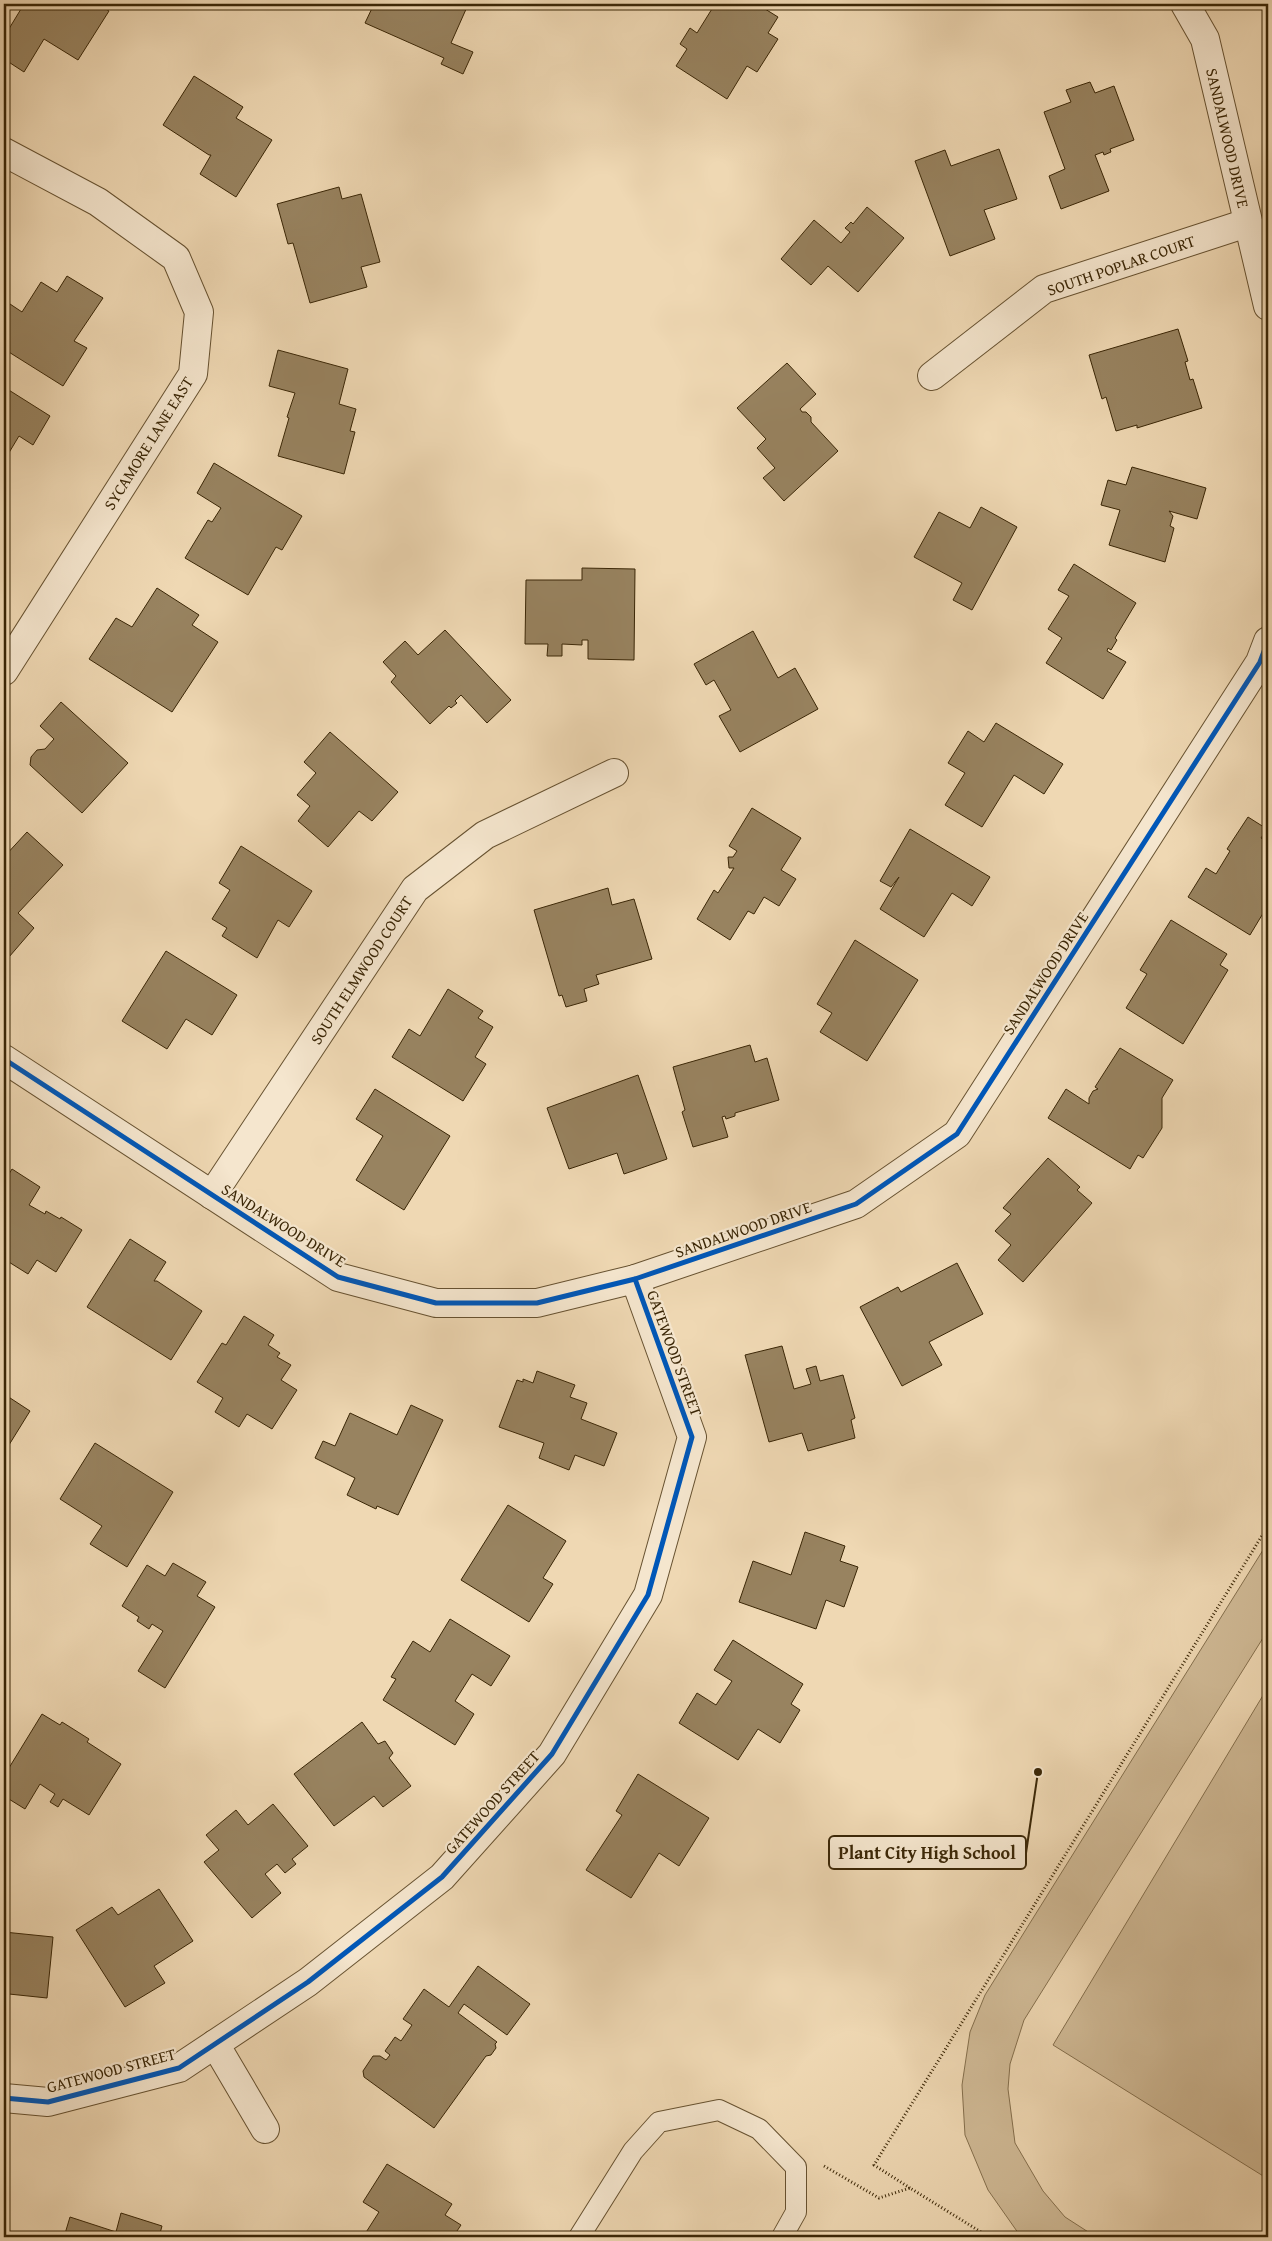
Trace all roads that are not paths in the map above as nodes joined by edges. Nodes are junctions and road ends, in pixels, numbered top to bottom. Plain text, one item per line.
1 (1185, 4) edge
2 (4, 152) edge
3 (1258, 225) edge
4 (1268, 306) edge
5 (932, 376) dead end
6 (1268, 641) edge
7 (4, 671) edge
8 (614, 774) dead end
9 (4, 1059) edge
10 (212, 1195) junction
11 (635, 1279) junction
12 (215, 2044) junction
13 (4, 2098) edge
14 (265, 2129) dead end
15 (579, 2237) edge
16 (782, 2237) edge

1 - 3 street, SANDALWOOD DRIVE
2 - 7 street, SYCAMORE LANE EAST
3 - 4 street, SANDALWOOD DRIVE
3 - 5 street, SOUTH POPLAR COURT
6 - 11 street, SANDALWOOD DRIVE
8 - 10 street, SOUTH ELMWOOD COURT
9 - 10 street, SANDALWOOD DRIVE
10 - 11 street, SANDALWOOD DRIVE
11 - 12 street, GATEWOOD STREET
12 - 13 street, GATEWOOD STREET
12 - 14 street
15 - 16 lane

